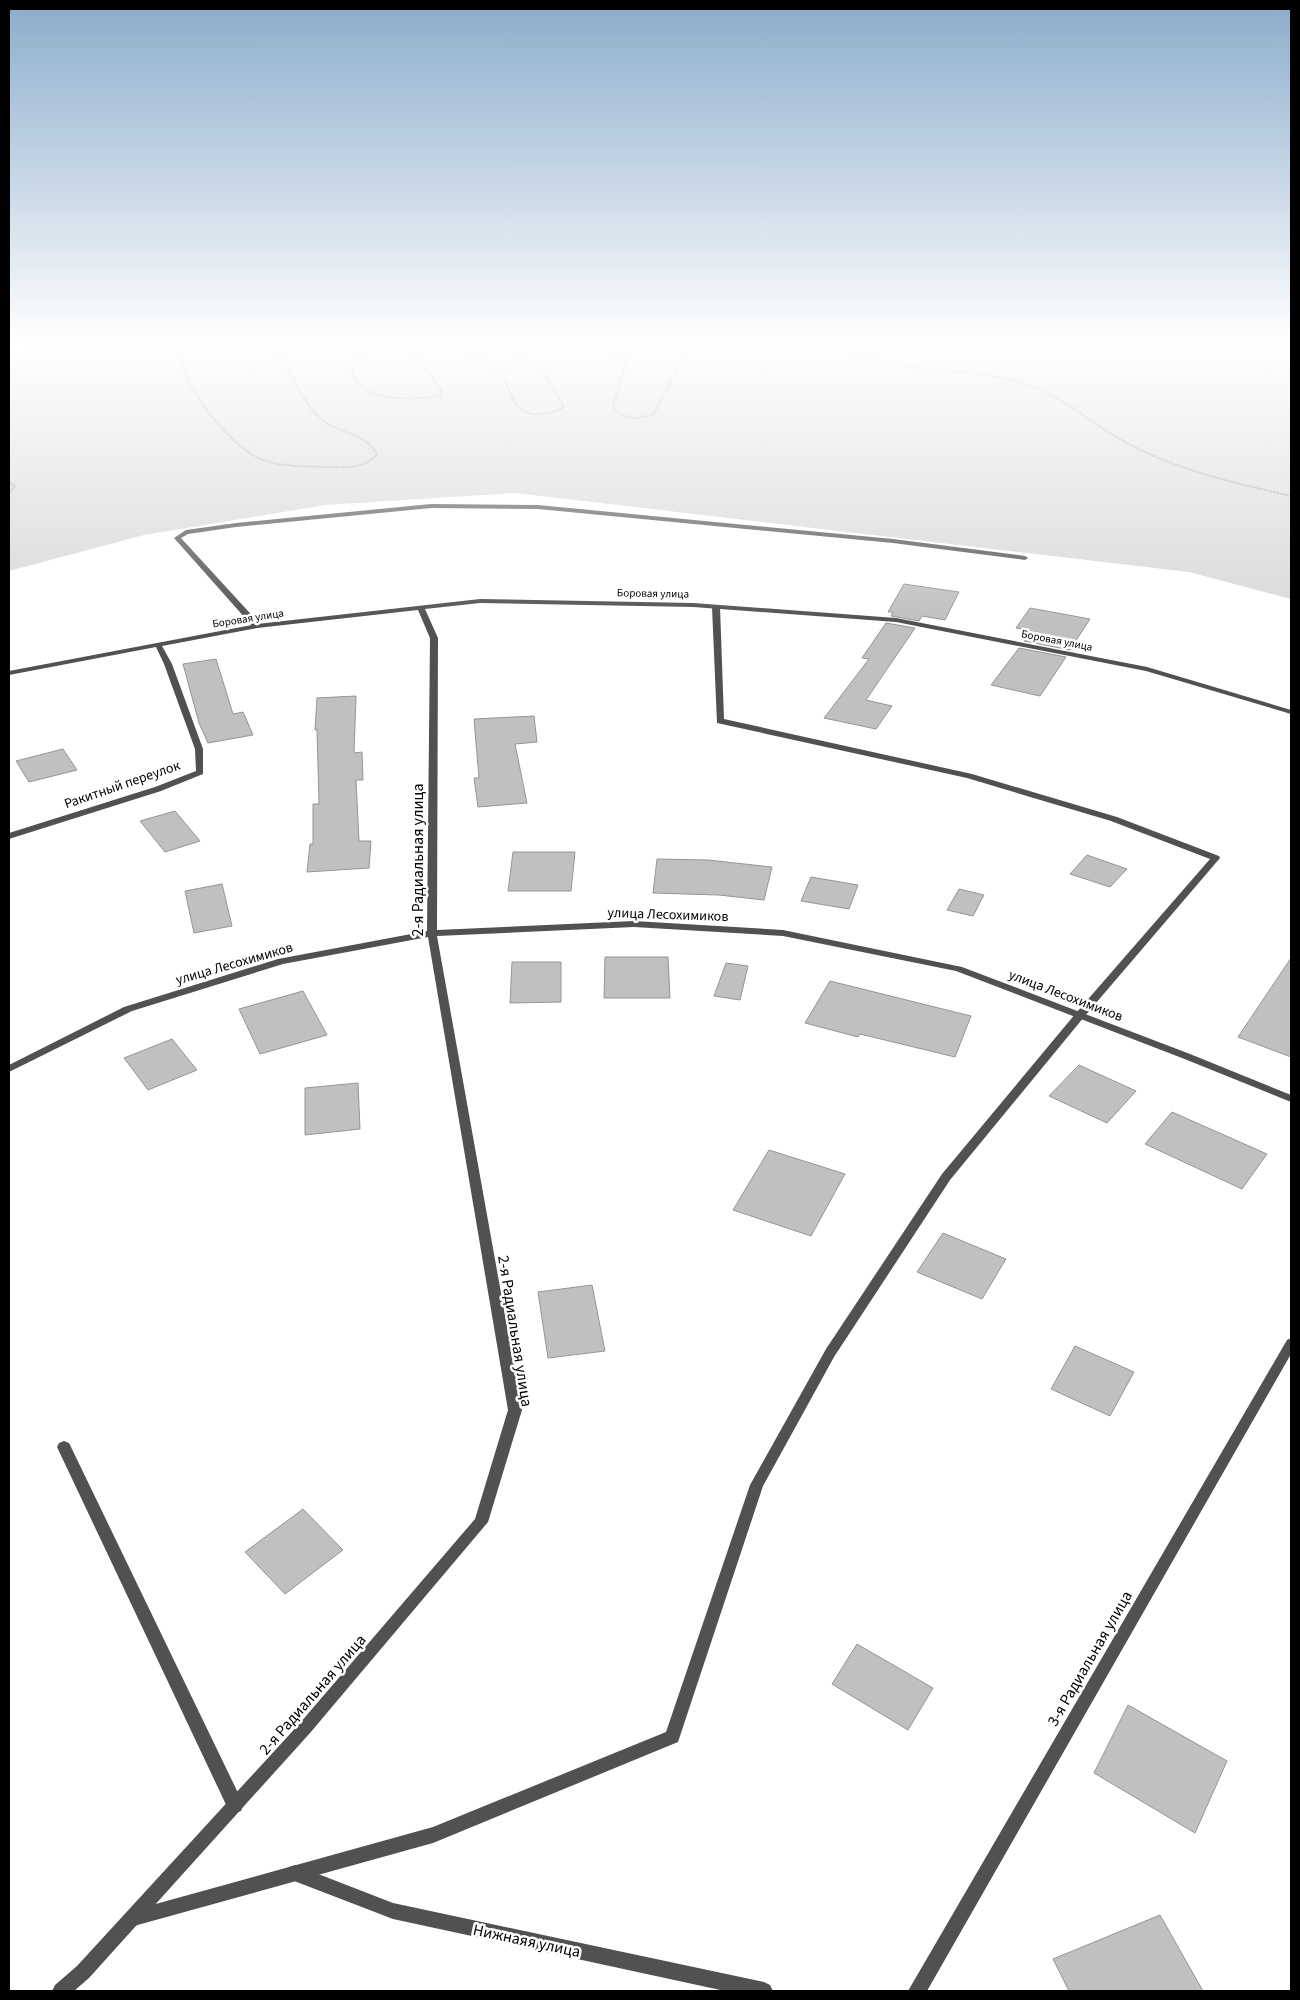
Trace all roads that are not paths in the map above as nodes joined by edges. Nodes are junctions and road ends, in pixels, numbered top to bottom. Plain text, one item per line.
1 (1025, 558) dead end
2 (716, 607) junction
3 (421, 608) junction
4 (257, 626) junction
5 (158, 645) junction
6 (9, 672) edge
7 (1291, 712) edge
8 (9, 836) edge
9 (432, 933) junction
10 (1080, 1015) junction
11 (9, 1069) edge
12 (1291, 1100) edge
13 (1291, 1342) edge
14 (64, 1447) dead end
15 (235, 1805) junction
16 (295, 1873) junction
17 (133, 1918) junction
18 (61, 1991) edge
19 (764, 1991) edge
20 (917, 1991) edge

1 - 4 street
2 - 3 street, Боровая улица
2 - 7 street, Боровая улица
2 - 10 street
3 - 4 street, Боровая улица
3 - 9 street, 2-я Радиальная улица
4 - 5 street, Боровая улица
5 - 6 street, Боровая улица
5 - 8 street, Ракитный переулок
9 - 10 street, улица Лесохимиков
9 - 11 street, улица Лесохимиков
9 - 15 street, 2-я Радиальная улица
10 - 12 street, улица Лесохимиков
10 - 16 street
13 - 20 street, 3-я Радиальная улица
14 - 15 street
15 - 17 street, 2-я Радиальная улица
16 - 17 street
16 - 19 street, Нижнаяя улица
17 - 18 street, 2-я Радиальная улица

